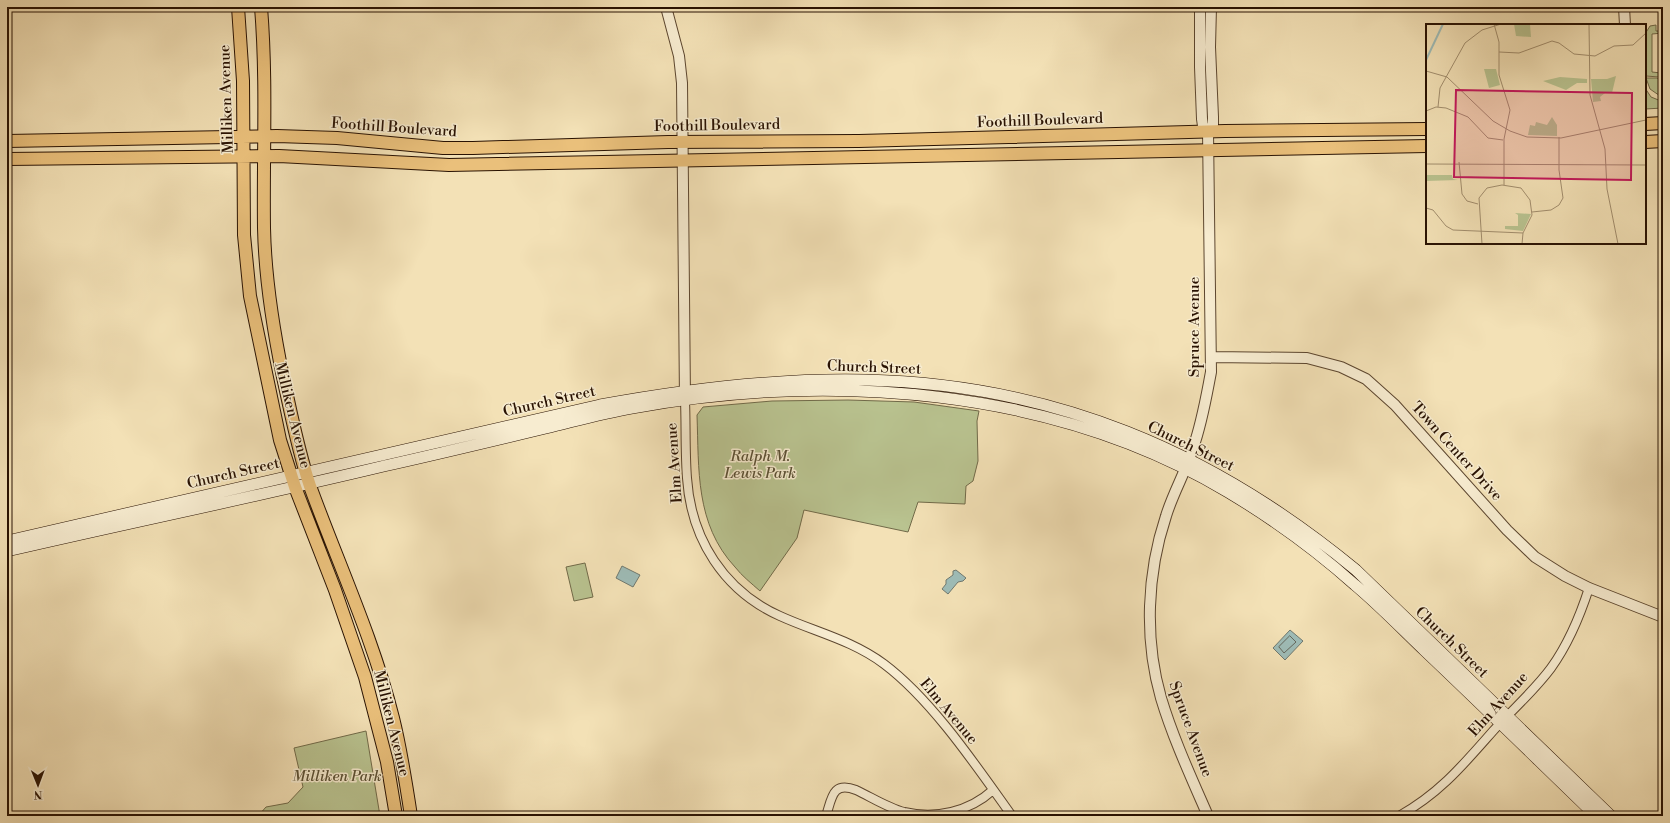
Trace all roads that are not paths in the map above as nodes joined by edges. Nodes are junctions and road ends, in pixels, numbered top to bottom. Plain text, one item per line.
1 (238, 7) edge
2 (261, 7) edge
3 (666, 7) edge
4 (1200, 7) edge
5 (1211, 7) edge
6 (1624, 7) edge
7 (1625, 24) edge
8 (1663, 123) edge
9 (1646, 124) edge
10 (1426, 129) edge
11 (1208, 132) junction
12 (266, 136) junction
13 (243, 137) junction
14 (7, 141) edge
15 (1663, 141) edge
16 (682, 142) junction
17 (1646, 142) edge
18 (1426, 146) edge
19 (1208, 151) junction
20 (244, 156) junction
21 (264, 156) junction
22 (7, 159) edge
23 (682, 162) junction
24 (1212, 357) junction
25 (685, 395) junction
26 (1187, 464) junction
27 (306, 471) junction
28 (294, 481) junction
29 (309, 484) junction
30 (7, 541) edge
31 (7, 551) edge
32 (1589, 588) junction
33 (1663, 617) edge
34 (1504, 720) junction
35 (994, 790) junction
36 (903, 814) edge
37 (396, 816) edge
38 (411, 816) edge
39 (826, 816) edge
40 (1012, 816) edge
41 (1208, 816) edge
42 (1399, 816) edge
43 (1596, 816) edge
44 (1611, 816) edge

1 - 13 main road, Milliken Avenue
2 - 12 main road, Milliken Avenue
3 - 16 street, Elm Avenue
4 - 11 street, Spruce Avenue
5 - 11 street, Spruce Avenue
6 - 7 street
8 - 9 main road
10 - 11 main road, Foothill Boulevard
11 - 16 main road, Foothill Boulevard
11 - 19 street, Spruce Avenue
12 - 13 main road, Foothill Boulevard
12 - 16 main road, Foothill Boulevard
12 - 21 main road, Milliken Avenue
13 - 14 main road, Foothill Boulevard
13 - 20 main road, Milliken Avenue
15 - 17 main road
16 - 23 street, Elm Avenue
18 - 19 main road
19 - 23 main road
19 - 24 street, Spruce Avenue
20 - 21 main road
20 - 22 main road
20 - 28 main road, Milliken Avenue
21 - 23 main road
21 - 27 main road, Milliken Avenue
23 - 25 street, Elm Avenue
24 - 26 street, Spruce Avenue
24 - 32 street, Town Center Drive
25 - 26 main road, Church Street
25 - 27 main road, Church Street
25 - 29 main road, Church Street
25 - 35 street, Elm Avenue
26 - 34 main road, Church Street
26 - 41 street, Spruce Avenue
27 - 28 main road, Church Street
27 - 29 main road, Milliken Avenue
28 - 29 main road, Church Street
28 - 30 main road, Church Street
28 - 31 main road, Church Street
28 - 37 main road, Milliken Avenue
29 - 38 main road, Milliken Avenue
32 - 33 street, Town Center Drive
32 - 34 street, Elm Avenue
34 - 42 street, Elm Avenue
34 - 43 main road, Church Street
34 - 44 main road, Church Street
35 - 36 street
35 - 40 street, Elm Avenue
36 - 39 street

